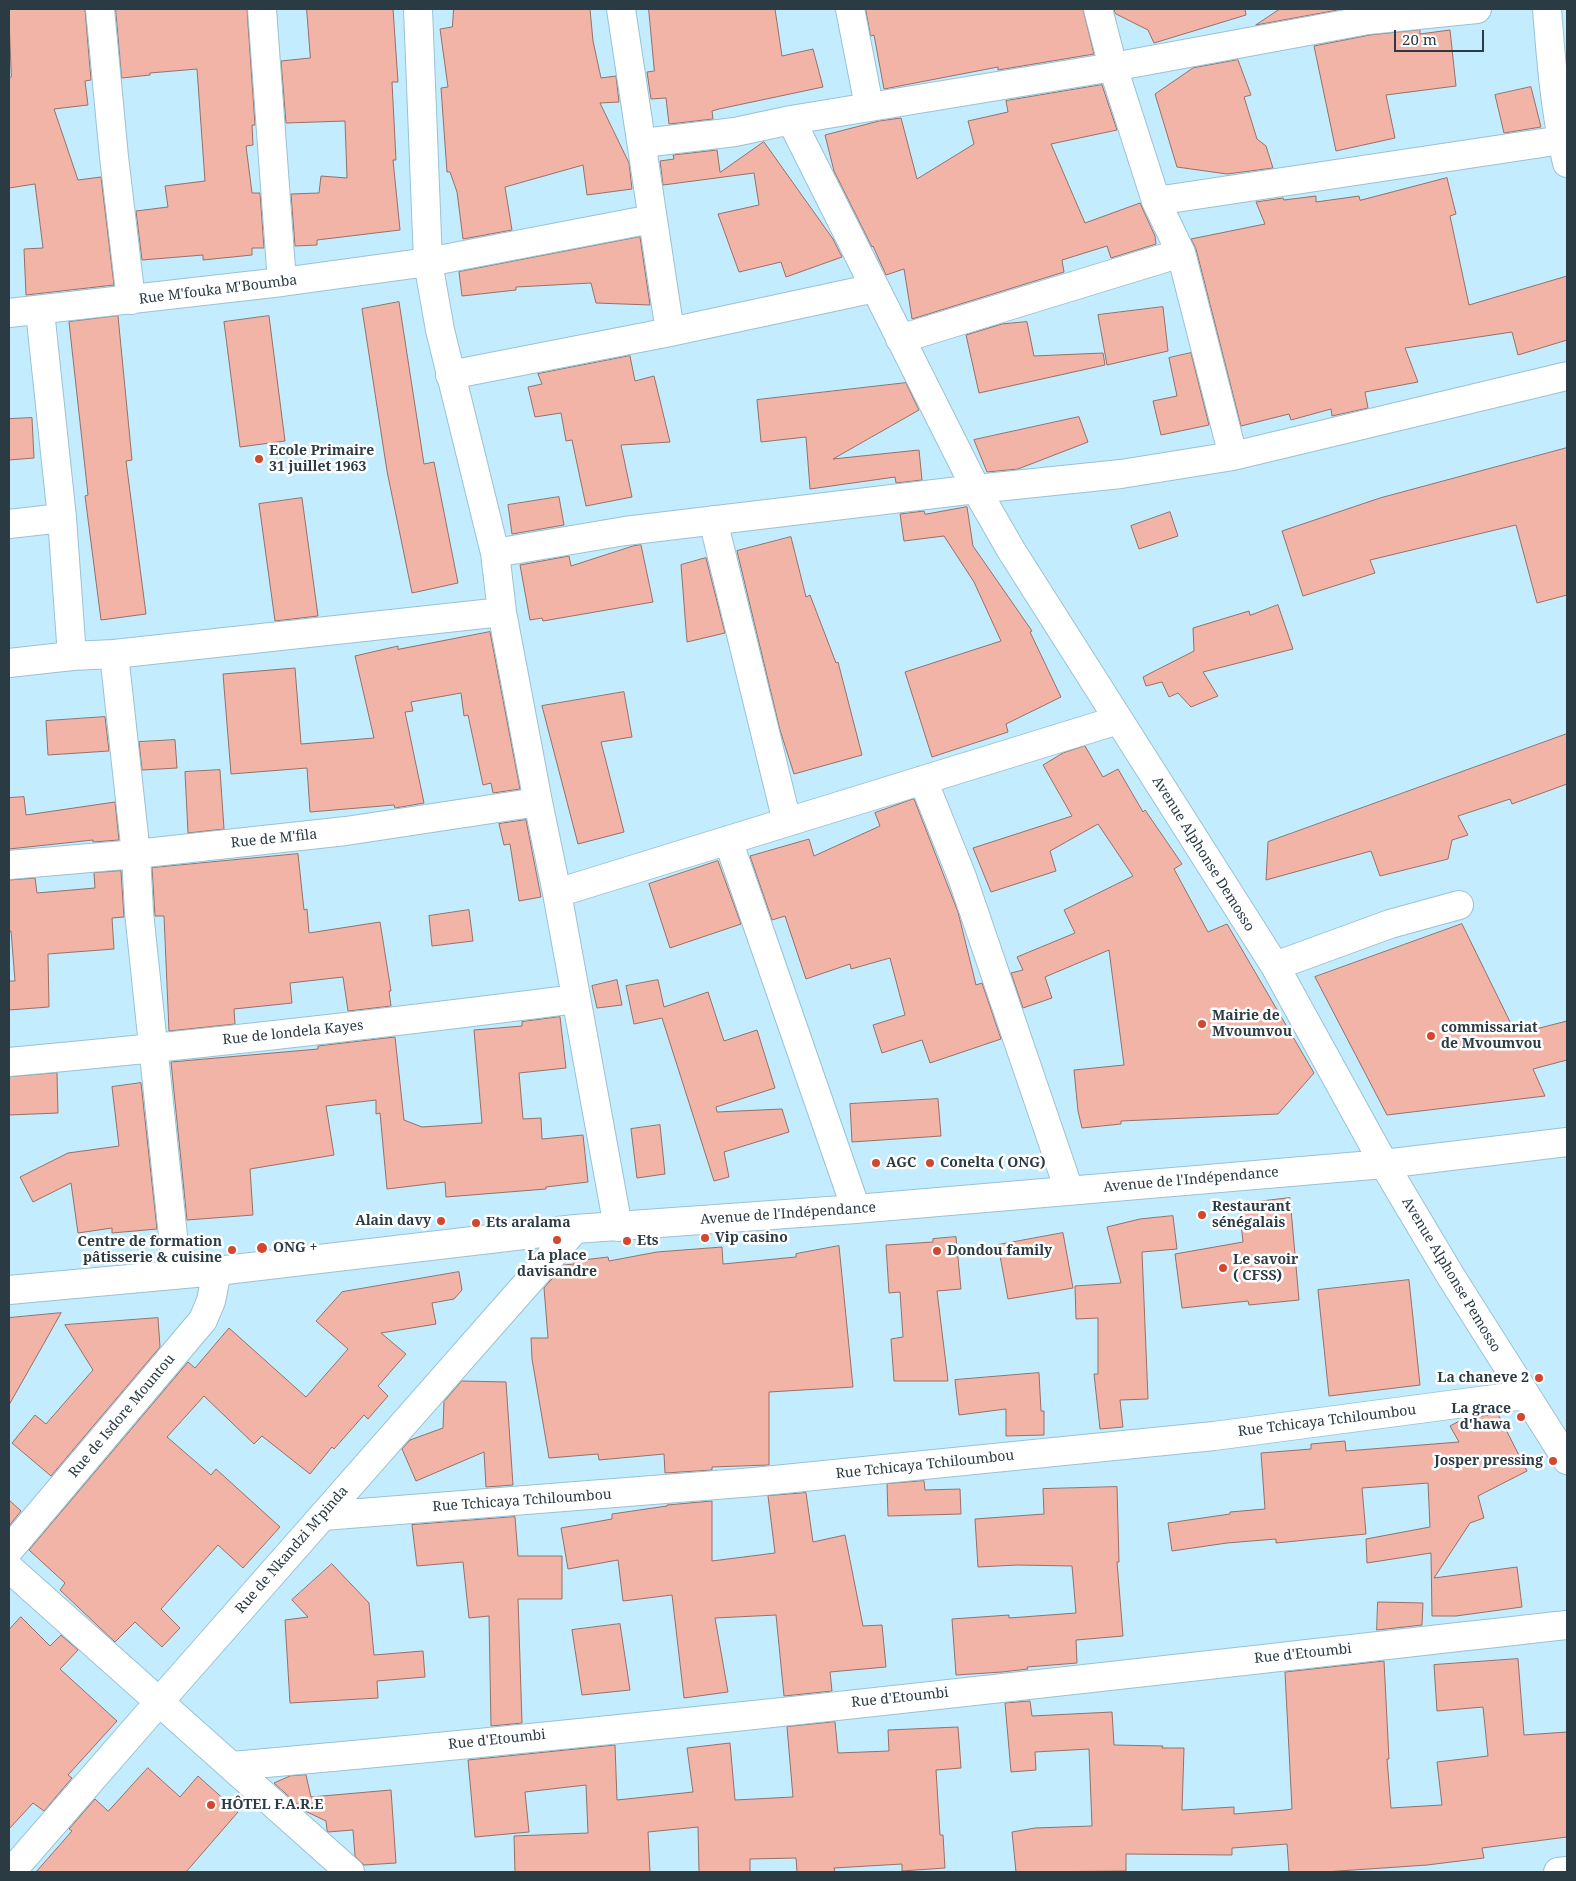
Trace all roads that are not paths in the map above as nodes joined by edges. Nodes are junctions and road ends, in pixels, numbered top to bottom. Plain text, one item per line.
1 (100, 9) edge
2 (262, 9) edge
3 (418, 9) edge
4 (621, 9) edge
5 (850, 9) edge
6 (1098, 9) edge
7 (1477, 9) edge
8 (1547, 9) edge
9 (1113, 67) junction
10 (869, 106) junction
11 (791, 120) junction
12 (643, 143) junction
13 (1564, 152) edge
14 (1156, 200) junction
15 (652, 219) junction
16 (1181, 253) junction
17 (428, 262) junction
18 (282, 282) junction
19 (874, 288) junction
20 (131, 300) junction
21 (40, 311) junction
22 (9, 314) edge
23 (670, 332) junction
24 (900, 339) junction
25 (450, 375) junction
26 (1567, 376) edge
27 (1233, 456) junction
28 (976, 489) junction
29 (62, 518) junction
30 (713, 520) junction
31 (9, 524) edge
32 (495, 553) junction
33 (502, 612) junction
34 (114, 654) junction
35 (72, 656) junction
36 (9, 663) edge
37 (1118, 720) junction
38 (923, 780) junction
39 (538, 802) junction
40 (787, 822) junction
41 (728, 840) junction
42 (136, 854) junction
43 (9, 865) edge
44 (557, 893) junction
45 (1459, 905) dead end
46 (1274, 966) junction
47 (576, 999) junction
48 (154, 1049) junction
49 (9, 1062) edge
50 (1567, 1142) edge
51 (1384, 1164) junction
52 (1069, 1190) junction
53 (856, 1209) junction
54 (618, 1227) junction
55 (575, 1229) junction
56 (217, 1271) junction
57 (177, 1274) junction
58 (9, 1290) edge
59 (1525, 1395) junction
60 (1567, 1460) edge
61 (323, 1516) junction
62 (9, 1550) edge
63 (9, 1568) edge
64 (1567, 1625) edge
65 (159, 1702) junction
66 (232, 1766) junction
67 (14, 1869) edge
68 (1567, 1871) edge
69 (350, 1872) edge
70 (1558, 1872) edge

1 - 20 street
2 - 18 street
3 - 17 street
4 - 12 street
5 - 10 street
6 - 9 street
7 - 9 street
8 - 13 street
9 - 10 street
9 - 14 street
10 - 11 street
11 - 12 street
11 - 19 street, Avenue Alphonse Demosso
12 - 15 street
13 - 14 street
14 - 16 street
15 - 17 street, Rue M'fouka M'Boumba
15 - 23 street
16 - 24 street
16 - 27 street
17 - 18 street, Rue M'fouka M'Boumba
17 - 25 street
18 - 20 street, Rue M'fouka M'Boumba
19 - 23 street
19 - 24 street, Avenue Alphonse Demosso
20 - 21 street, Rue M'fouka M'Boumba
21 - 22 street, Rue M'fouka M'Boumba
21 - 29 street
23 - 25 street
24 - 28 street, Avenue Alphonse Demosso
25 - 32 street
26 - 27 street
27 - 28 street
28 - 30 street
28 - 37 street, Avenue Alphonse Demosso
29 - 31 street
29 - 35 street
30 - 32 street
30 - 40 street
32 - 33 street
33 - 34 street
33 - 39 street
34 - 35 street
34 - 42 street
35 - 36 street
37 - 38 street
37 - 46 street, Avenue Alphonse Demosso
38 - 40 street
38 - 52 street
39 - 42 street, Rue de M'fila
39 - 44 street
40 - 41 street
41 - 44 street
41 - 53 street
42 - 43 street, Rue de M'fila
42 - 48 street
44 - 47 street
45 - 46 street
46 - 51 street, Avenue Alphonse Demosso
47 - 48 street, Rue de londela Kayes
47 - 54 street
48 - 49 street, Rue de londela Kayes
48 - 57 street
50 - 51 street, Avenue de l'Indépendance
51 - 52 street, Avenue de l'Indépendance
51 - 59 street, Avenue Alphonse Pemosso
52 - 53 street, Avenue de l'Indépendance
53 - 54 street, Avenue de l'Indépendance
54 - 55 street, Avenue de l'Indépendance
55 - 56 street, Avenue de l'Indépendance
55 - 61 street, Rue de Nkandzi M'pinda
56 - 57 street, Avenue de l'Indépendance
56 - 62 street, Rue de Isdore Mountou
57 - 58 street, Avenue de l'Indépendance
59 - 60 street, Avenue Alphonse Pemosso
59 - 61 street, Rue Tchicaya Tchiloumbou
61 - 65 street, Rue de Nkandzi M'pinda
63 - 65 street
64 - 66 street, Rue d'Etoumbi
65 - 66 street
65 - 67 street, Rue de Nkandzi M'pinda
66 - 69 street
68 - 70 street

